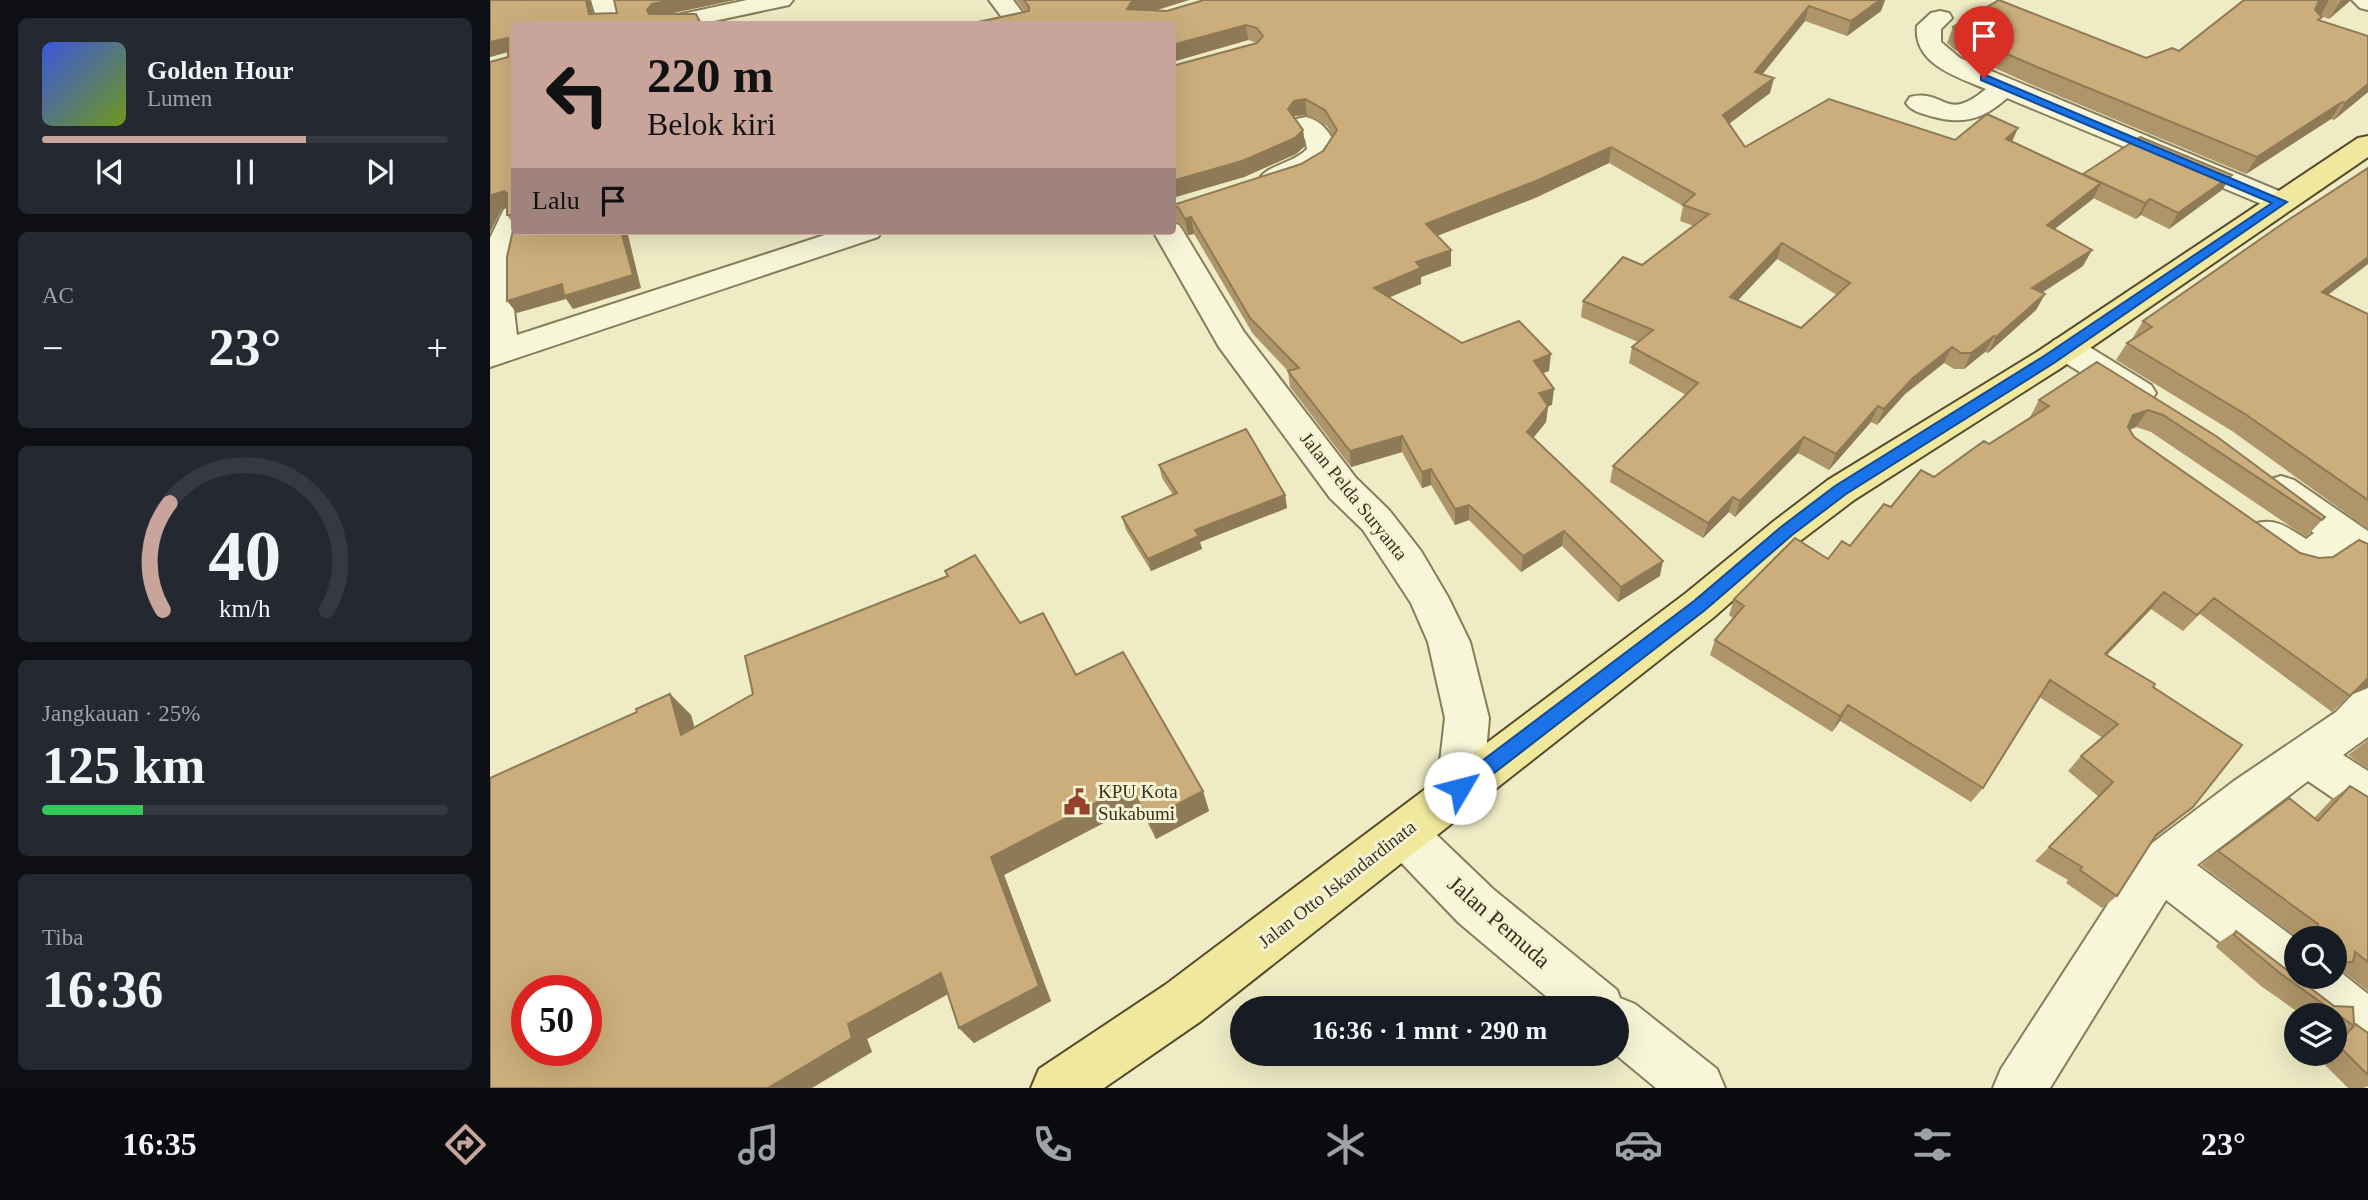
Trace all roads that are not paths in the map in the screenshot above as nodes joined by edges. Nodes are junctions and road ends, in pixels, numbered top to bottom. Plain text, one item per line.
1 (603, 0) edge
2 (780, 0) edge
3 (1001, 0) edge
4 (1940, 18) dead end
5 (609, 21) edge
6 (682, 21) edge
7 (1017, 21) edge
8 (2004, 87) junction
9 (1919, 103) dead end
10 (1306, 125) dead end
11 (2368, 144) edge
12 (1250, 186) edge
13 (2281, 202) junction
14 (1176, 221) edge
15 (511, 222) edge
16 (855, 235) edge
17 (2066, 348) junction
18 (496, 354) edge
19 (2171, 413) edge
20 (2251, 467) edge
21 (2242, 516) edge
22 (2354, 542) edge
23 (2366, 711) edge
24 (2308, 756) junction
25 (1460, 788) junction
26 (2368, 796) edge
27 (1403, 833) junction
28 (2160, 866) junction
29 (2284, 961) edge
30 (2321, 989) edge
31 (1585, 996) edge
32 (2368, 1026) edge
33 (1629, 1033) edge
34 (1058, 1088) edge
35 (1698, 1088) edge
36 (2020, 1088) edge

1 - 5 street
2 - 6 street
3 - 7 street
4 - 8 street
8 - 9 street
8 - 13 street
10 - 12 street
11 - 13 main road, Jalan Otto Iskandardinata
13 - 17 main road, Jalan Otto Iskandardinata
14 - 25 street, Jalan Pelda Suryanta
15 - 18 street
16 - 18 street
17 - 19 street
17 - 25 main road, Jalan Otto Iskandardinata
20 - 22 street
21 - 22 street
23 - 24 street
24 - 26 street
24 - 28 street
25 - 27 main road, Jalan Otto Iskandardinata
27 - 31 street, Jalan Pemuda
27 - 34 main road, Jalan Otto Iskandardinata
28 - 29 street
28 - 36 street
30 - 32 street
33 - 35 street

